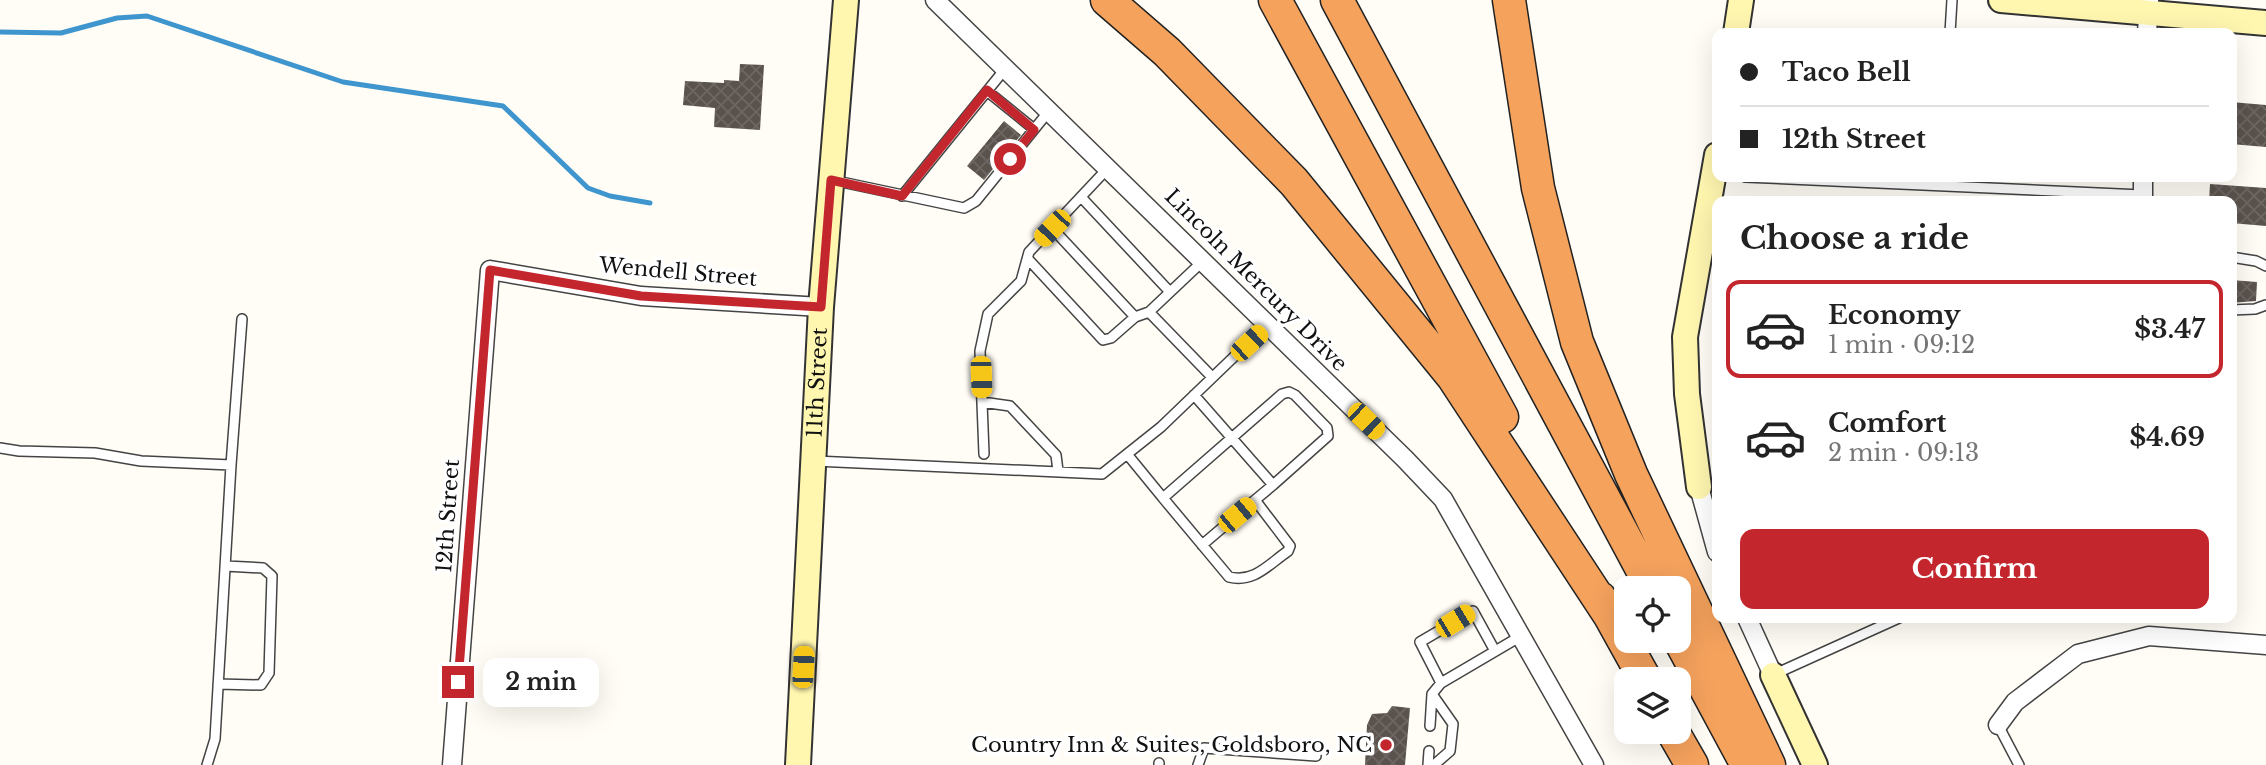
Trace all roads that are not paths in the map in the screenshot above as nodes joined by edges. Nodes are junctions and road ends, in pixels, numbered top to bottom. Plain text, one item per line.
1 (846, 0) edge
2 (936, 0) edge
3 (1107, 0) edge
4 (1275, 0) edge
5 (1337, 0) edge
6 (1741, 0) edge
7 (1952, 0) edge
8 (2001, 0) edge
9 (2043, 2) edge
10 (1514, 6) edge
11 (2148, 15) edge
12 (2266, 23) edge
13 (1737, 28) edge
14 (1950, 28) edge
15 (1005, 69) junction
16 (987, 90) junction
17 (1049, 111) junction
18 (1034, 130) junction
19 (1108, 168) junction
20 (831, 180) junction
21 (1714, 182) edge
22 (1961, 182) edge
23 (2143, 191) edge
24 (902, 196) junction
25 (1081, 197) junction
26 (1052, 228) junction
27 (2237, 258) edge
28 (1028, 259) junction
29 (1203, 261) junction
30 (2266, 266) edge
31 (490, 270) joint
32 (1170, 292) junction
33 (2266, 305) edge
34 (821, 307) junction
35 (2237, 310) edge
36 (1149, 312) junction
37 (1135, 317) junction
38 (242, 319) dead end
39 (1267, 325) junction
40 (1212, 377) junction
41 (1194, 395) junction
42 (982, 402) junction
43 (1233, 438) junction
44 (0, 448) edge
45 (984, 454) dead end
46 (1127, 454) junction
47 (813, 460) junction
48 (231, 465) junction
49 (1058, 471) junction
50 (1273, 485) junction
51 (1703, 485) joint
52 (1163, 498) junction
53 (1255, 500) junction
54 (1712, 528) edge
55 (1202, 545) junction
56 (226, 566) junction
57 (1646, 576) edge
58 (1610, 616) junction
59 (1749, 623) edge
60 (1888, 623) edge
61 (1521, 636) junction
62 (2266, 645) edge
63 (1495, 651) junction
64 (1687, 653) edge
65 (1638, 667) edge
66 (1773, 675) junction
67 (1441, 683) junction
68 (218, 684) junction
69 (1432, 694) junction
70 (1430, 726) dead end
71 (1998, 726) joint
72 (1680, 744) edge
73 (1429, 751) dead end
74 (1316, 756) dead end
75 (207, 765) edge
76 (452, 765) edge
77 (798, 765) edge
78 (1198, 765) edge
79 (1428, 765) edge
80 (1434, 765) edge
81 (1594, 765) edge
82 (1692, 765) edge
83 (1747, 765) edge
84 (1769, 765) edge
85 (1815, 765) edge
86 (2019, 765) edge

1 - 20 street, 11th Street
2 - 15 street, Lincoln Mercury Drive
3 - 58 highway
4 - 58 highway
5 - 57 highway
6 - 13 street
7 - 14 lane
8 - 9 street
9 - 11 street
10 - 84 highway
11 - 12 street
15 - 16 lane
15 - 17 street, Lincoln Mercury Drive
16 - 18 lane
16 - 24 lane
17 - 18 lane
17 - 19 street, Lincoln Mercury Drive
18 - 24 lane
19 - 25 lane
19 - 29 street, Lincoln Mercury Drive
20 - 24 lane
20 - 34 street, 11th Street
21 - 51 street
22 - 23 lane
25 - 26 lane
25 - 32 lane
26 - 28 lane
26 - 37 lane
27 - 30 lane
28 - 37 lane
28 - 42 lane
29 - 32 lane
29 - 39 street, Lincoln Mercury Drive
31 - 34 street, Wendell Street
31 - 76 street, 12th Street
32 - 36 lane
33 - 35 lane
34 - 47 street, 11th Street
36 - 37 lane
36 - 40 lane
38 - 48 lane
39 - 40 lane
39 - 61 street, Lincoln Mercury Drive
40 - 41 lane
41 - 43 lane
41 - 46 lane
42 - 45 lane
42 - 49 lane
43 - 50 lane
43 - 50 lane
43 - 52 lane
44 - 48 lane
46 - 49 lane
46 - 52 lane
47 - 49 lane
47 - 77 street, 11th Street
48 - 56 lane
50 - 53 lane
51 - 54 street
52 - 55 lane
53 - 55 lane
53 - 55 lane
56 - 68 lane
56 - 68 lane
58 - 65 highway
59 - 66 street
60 - 66 lane
61 - 63 lane
61 - 81 street, Lincoln Mercury Drive
62 - 71 street
63 - 67 lane
63 - 67 lane
64 - 83 highway
66 - 85 street
67 - 69 lane
68 - 75 lane
69 - 70 lane
69 - 80 lane
71 - 86 lane
72 - 82 highway
73 - 79 lane
74 - 78 lane

